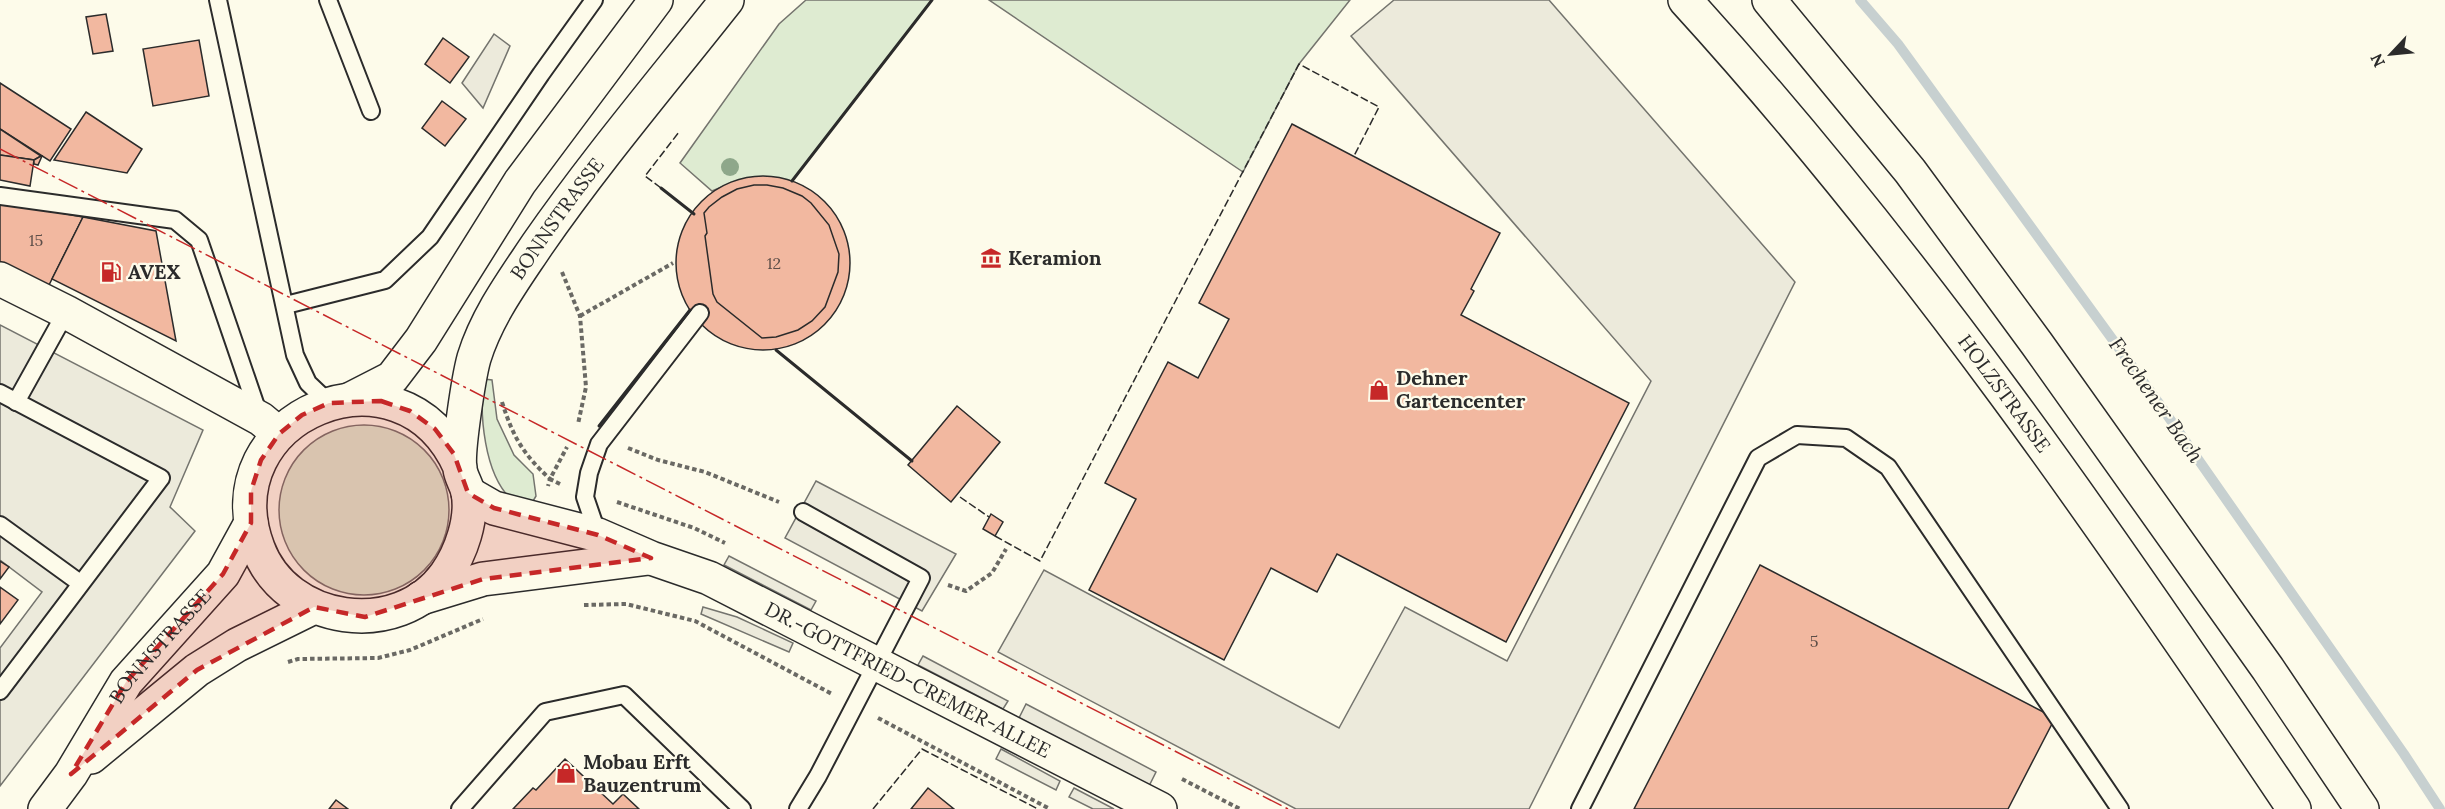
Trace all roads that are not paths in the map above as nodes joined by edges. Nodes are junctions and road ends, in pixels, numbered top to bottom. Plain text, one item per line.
1 (218, 0) edge
2 (328, 0) edge
3 (594, 0) edge
4 (657, 0) edge
5 (727, 0) edge
6 (1685, 0) edge
7 (1769, 0) edge
8 (371, 111) dead end
9 (0, 196) edge
10 (0, 279) edge
11 (286, 306) junction
12 (66, 312) junction
13 (700, 313) dead end
14 (0, 393) edge
15 (340, 401) junction
16 (16, 402) junction
17 (270, 426) junction
18 (464, 480) junction
19 (803, 512) road end
20 (251, 523) junction
21 (0, 525) edge
22 (597, 536) junction
23 (651, 558) junction
24 (80, 584) junction
25 (421, 598) junction
26 (314, 607) junction
27 (877, 664) junction
28 (0, 691) edge
29 (71, 774) junction
30 (45, 809) edge
31 (460, 809) edge
32 (742, 809) edge
33 (798, 809) edge
34 (1160, 809) edge
35 (1580, 809) edge
36 (2120, 809) edge
37 (2294, 809) edge
38 (2362, 809) edge

1 - 11 lane
2 - 8 lane
3 - 11 lane
4 - 15 main road
5 - 18 main road, BONNSTRASSE
6 - 37 main road, HOLZSTRASSE
7 - 38 main road
9 - 17 lane
10 - 12 main road
11 - 15 lane
12 - 16 lane
12 - 17 main road
13 - 22 lane
14 - 16 lane
15 - 17 main road
15 - 18 main road
16 - 24 lane
17 - 20 main road
18 - 22 main road, DR.-GOTTFRIED-CREMER-ALLEE
18 - 25 main road, BONNSTRASSE
19 - 27 lane
20 - 26 main road
20 - 29 main road, BONNSTRASSE
21 - 24 lane
22 - 23 main road, DR.-GOTTFRIED-CREMER-ALLEE
23 - 25 main road, DR.-GOTTFRIED-CREMER-ALLEE
23 - 27 main road, DR.-GOTTFRIED-CREMER-ALLEE
24 - 28 lane
25 - 26 main road
26 - 29 main road, BONNSTRASSE
27 - 33 lane
27 - 34 main road, DR.-GOTTFRIED-CREMER-ALLEE
29 - 30 main road, BONNSTRASSE
31 - 32 lane
35 - 36 lane

